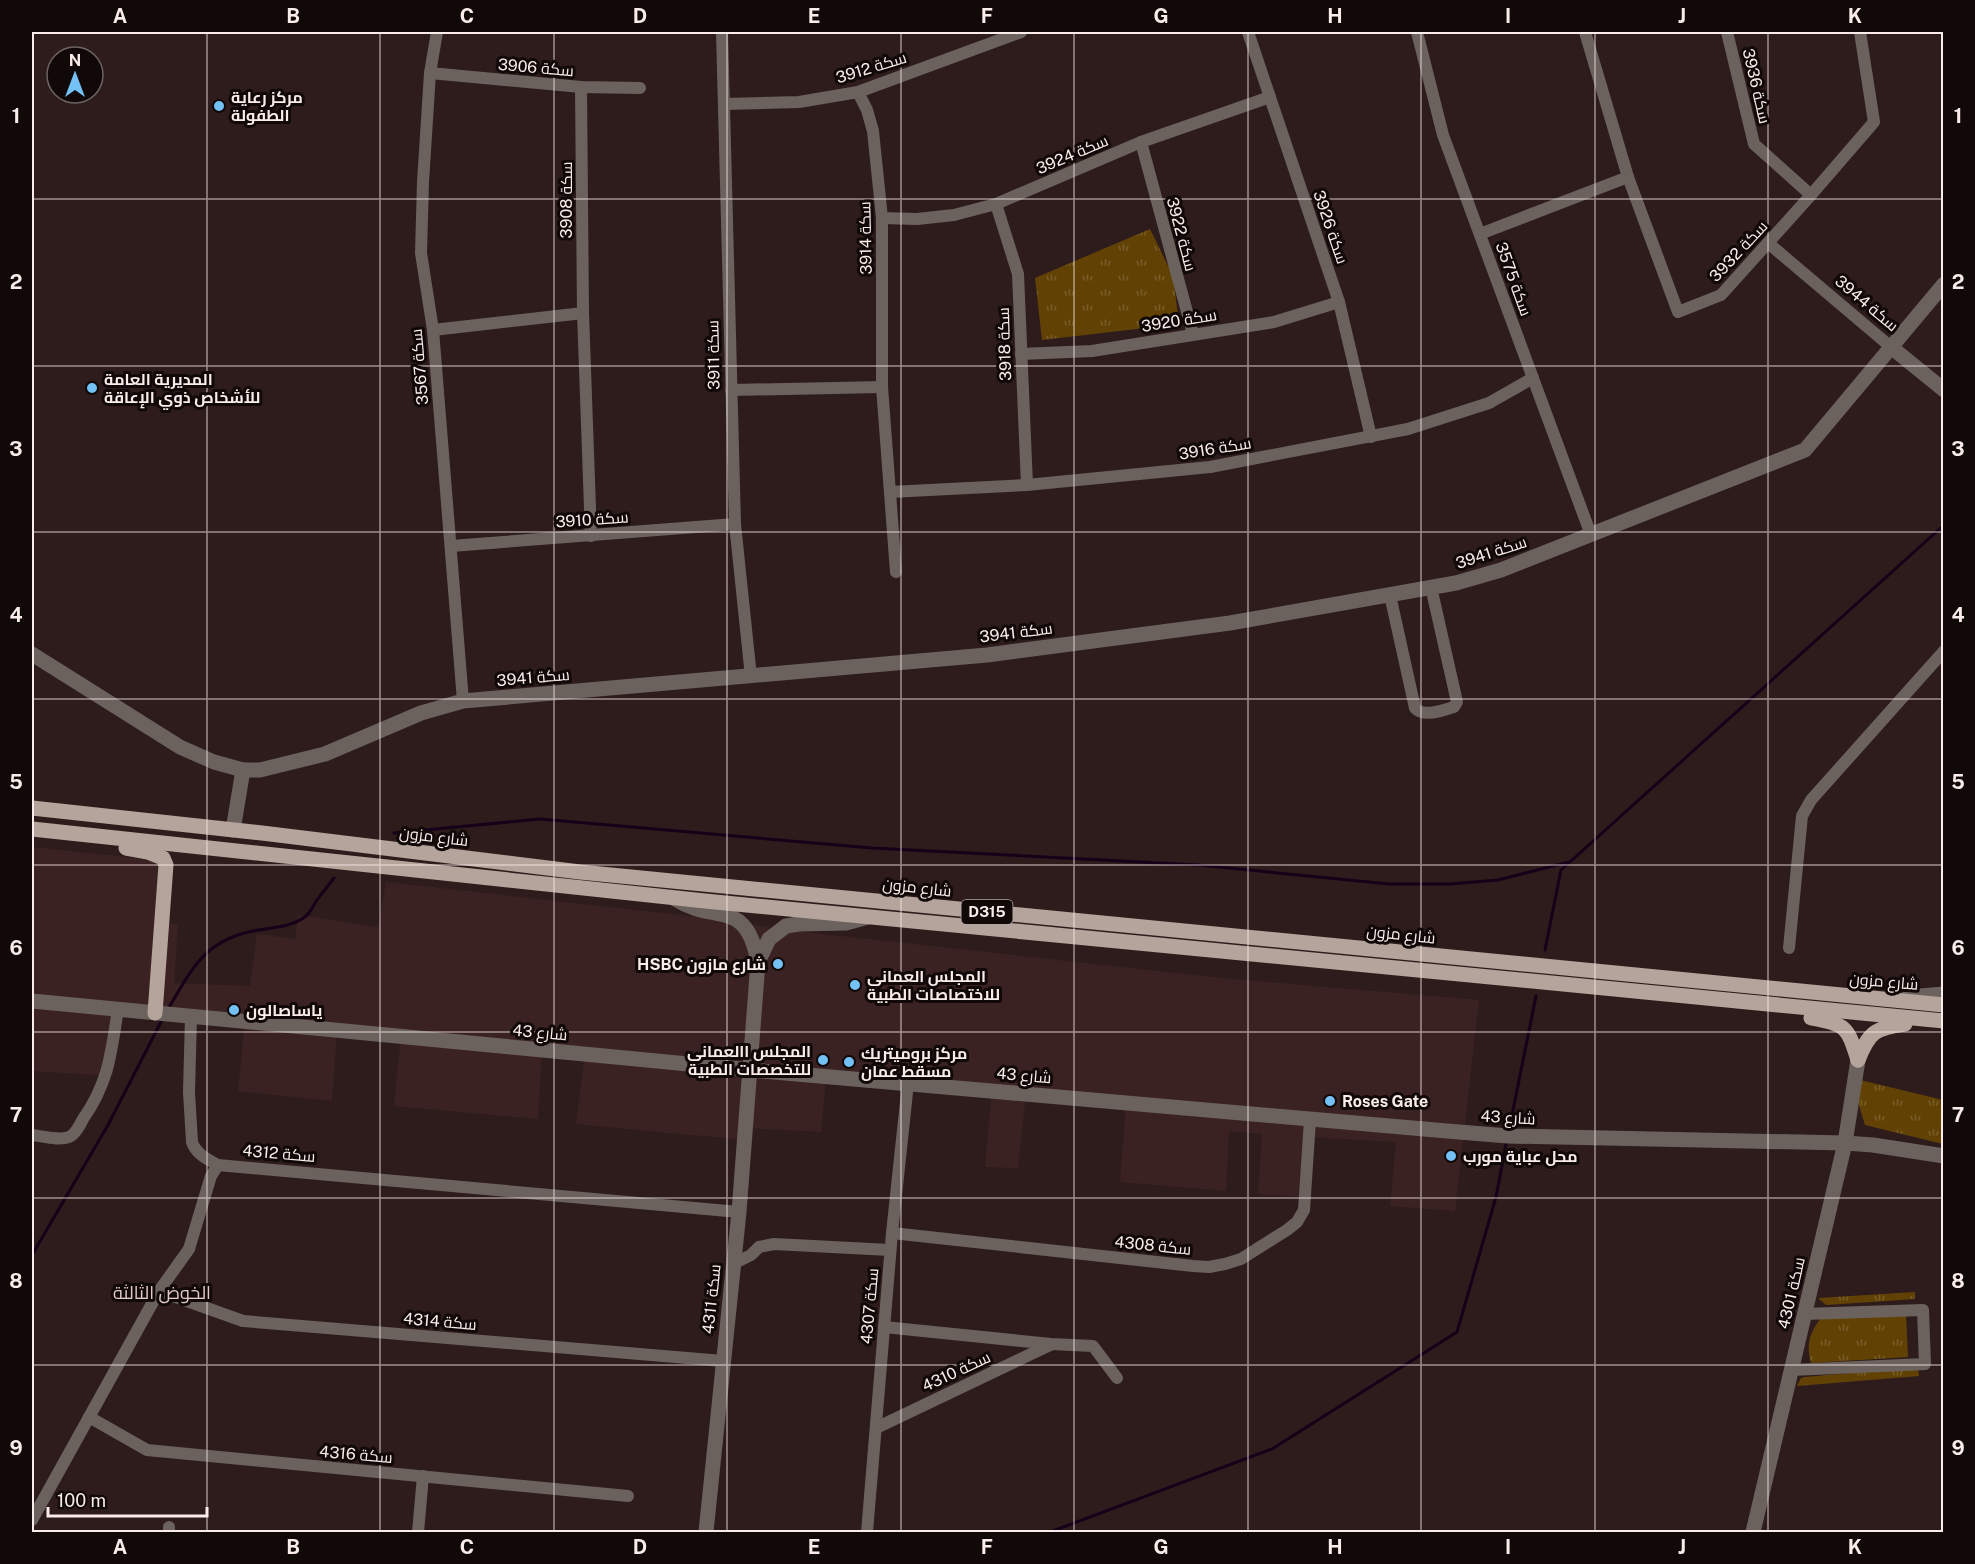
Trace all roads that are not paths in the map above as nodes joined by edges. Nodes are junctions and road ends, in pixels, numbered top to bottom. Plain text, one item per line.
1 (437, 32) edge
2 (723, 32) edge
3 (1021, 32) edge
4 (1248, 32) edge
5 (1417, 32) edge
6 (1585, 32) edge
7 (1727, 32) edge
8 (1860, 32) edge
9 (430, 73) junction
10 (582, 87) junction
11 (640, 88) dead end
12 (858, 92) junction
13 (1270, 97) junction
14 (724, 104) junction
15 (1141, 142) junction
16 (1628, 177) junction
17 (1812, 195) junction
18 (996, 204) junction
19 (882, 218) junction
20 (1480, 234) junction
21 (1768, 243) junction
22 (1944, 284) edge
23 (1339, 302) junction
24 (583, 313) junction
25 (433, 330) junction
26 (1193, 334) junction
27 (1891, 347) junction
28 (1021, 354) junction
29 (1533, 378) junction
30 (882, 387) junction
31 (730, 390) junction
32 (1944, 390) edge
33 (1371, 437) junction
34 (1028, 485) junction
35 (890, 492) junction
36 (735, 524) junction
37 (1591, 535) junction
38 (591, 536) junction
39 (451, 546) junction
40 (896, 572) dead end
41 (1431, 587) junction
42 (1390, 595) junction
43 (1944, 651) edge
44 (32, 654) edge
45 (751, 677) junction
46 (463, 701) junction
47 (243, 770) junction
48 (32, 808) edge
49 (32, 830) edge
50 (233, 830) junction
51 (672, 897) junction
52 (868, 917) junction
53 (1789, 948) dead end
54 (758, 962) junction
55 (1944, 994) edge
56 (1881, 999) junction
57 (1723, 1000) junction
58 (32, 1001) edge
59 (1944, 1005) edge
60 (118, 1009) junction
61 (155, 1013) junction
62 (191, 1016) junction
63 (1940, 1021) edge
64 (1858, 1060) junction
65 (751, 1070) junction
66 (908, 1083) junction
67 (1310, 1120) junction
68 (32, 1135) edge
69 (1845, 1143) junction
70 (1944, 1156) edge
71 (218, 1165) junction
72 (739, 1212) junction
73 (892, 1233) junction
74 (890, 1250) junction
75 (733, 1264) junction
76 (159, 1291) junction
77 (1804, 1314) junction
78 (884, 1328) junction
79 (1052, 1344) junction
80 (723, 1361) junction
81 (1791, 1370) junction
82 (1118, 1378) dead end
83 (89, 1417) junction
84 (876, 1428) junction
85 (423, 1476) junction
86 (628, 1496) dead end
87 (32, 1520) edge
88 (418, 1533) edge
89 (706, 1533) edge
90 (867, 1533) edge
91 (1753, 1533) edge

1 - 9 street, سكة 3567
2 - 14 street, سكة 3911
3 - 12 street, سكة 3912
4 - 13 street, سكة 3926
5 - 20 street, سكة 3575
6 - 16 street, سكة 3932
7 - 17 street, سكة 3936
8 - 17 street, سكة 3932
9 - 10 street, سكة 3906
9 - 25 street, سكة 3567
10 - 11 street, سكة 3906
10 - 24 street, سكة 3908
12 - 14 street, سكة 3912
12 - 19 street, سكة 3914
13 - 15 street, سكة 3924
13 - 23 street, سكة 3926
14 - 31 street, سكة 3911
15 - 18 street, سكة 3924
15 - 26 street, سكة 3922
16 - 20 street
16 - 21 street, سكة 3932
17 - 21 street, سكة 3932
18 - 19 street, سكة 3924
18 - 28 street, سكة 3918
19 - 30 street, سكة 3914
20 - 29 street, سكة 3575
21 - 27 street, سكة 3944
22 - 27 street, سكة 3941
23 - 26 street, سكة 3920
23 - 33 street, سكة 3926
24 - 25 street
24 - 38 street, سكة 3908
25 - 39 street, سكة 3567
26 - 28 street, سكة 3920
27 - 32 street, سكة 3944
27 - 37 street, سكة 3941
28 - 34 street, سكة 3918
29 - 33 street, سكة 3916
29 - 37 street, سكة 3575
30 - 31 street
30 - 35 street, سكة 3914
31 - 36 street, سكة 3911
33 - 34 street, سكة 3916
34 - 35 street, سكة 3916
35 - 40 street, سكة 3914
36 - 38 street, سكة 3910
36 - 45 street, سكة 3911
37 - 41 street, سكة 3941
38 - 39 street, سكة 3910
39 - 46 street, سكة 3567
41 - 42 street, سكة 3941
41 - 42 street
42 - 45 street, سكة 3941
43 - 53 street
44 - 47 street, سكة 3941
45 - 46 street, سكة 3941
46 - 47 street, سكة 3941
47 - 50 street
48 - 50 main road, شارع مزون / D315
49 - 51 main road, شارع مزون / D315
49 - 61 main road
50 - 56 main road, شارع مزون / D315
51 - 52 main road, شارع مزون / D315
51 - 54 street
52 - 54 street
52 - 57 main road, شارع مزون / D315
54 - 65 street, سكة 4311
55 - 56 street
56 - 59 main road, شارع مزون / D315
57 - 63 main road, شارع مزون / D315
57 - 64 main road
58 - 60 street, شارع 43
60 - 61 street, شارع 43
60 - 68 street
61 - 62 street, شارع 43
62 - 65 street, شارع 43
62 - 71 street
63 - 64 main road
64 - 69 street, سكة 4301
65 - 66 street, شارع 43
65 - 72 street, سكة 4311
66 - 67 street, شارع 43
66 - 73 street, سكة 4307
67 - 69 street, شارع 43
67 - 73 street, سكة 4308
69 - 70 street, شارع 43
69 - 77 street, سكة 4301
71 - 72 street, سكة 4312
71 - 76 street, سكة 4312
72 - 75 street, سكة 4311
73 - 74 street, سكة 4307
74 - 75 street
74 - 78 street, سكة 4307
75 - 80 street, سكة 4311
76 - 80 street, سكة 4314
76 - 83 street, سكة 4312
77 - 81 street, سكة 4301
77 - 81 street
78 - 79 street, سكة 4310
78 - 84 street, سكة 4307
79 - 82 street, سكة 4310
79 - 84 street, سكة 4310
80 - 89 street, سكة 4311
81 - 91 street, سكة 4301
83 - 85 street, سكة 4316
83 - 87 street, سكة 4312
84 - 90 street, سكة 4307
85 - 86 street, سكة 4316
85 - 88 street

